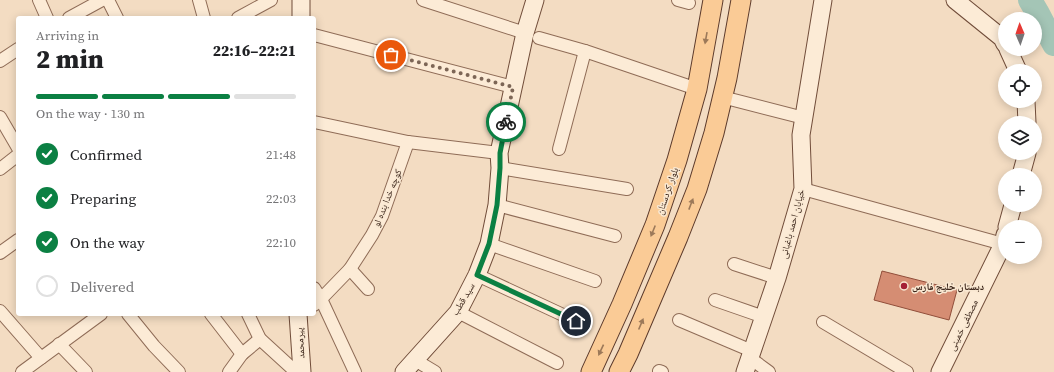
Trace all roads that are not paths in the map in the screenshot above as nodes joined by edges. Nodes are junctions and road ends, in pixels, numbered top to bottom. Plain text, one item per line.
1 (39, 0) edge
2 (102, 0) edge
3 (108, 0) edge
4 (199, 0) edge
5 (271, 0) edge
6 (301, 0) edge
7 (423, 0) edge
8 (535, 0) edge
9 (713, 0) edge
10 (741, 0) edge
11 (823, 0) edge
12 (955, 0) edge
13 (45, 16) edge
14 (73, 16) edge
15 (116, 16) edge
16 (203, 16) edge
17 (242, 16) edge
18 (301, 16) edge
19 (532, 35) junction
20 (998, 35) edge
21 (316, 37) edge
22 (16, 50) edge
23 (585, 51) junction
24 (0, 61) edge
25 (513, 87) junction
26 (697, 89) junction
27 (722, 97) junction
28 (0, 117) edge
29 (804, 118) junction
30 (316, 122) edge
31 (408, 142) junction
32 (16, 145) edge
33 (559, 149) dead end
34 (16, 157) edge
35 (500, 160) junction
36 (0, 169) edge
37 (627, 188) dead end
38 (803, 189) junction
39 (497, 205) junction
40 (615, 236) dead end
41 (998, 238) edge
42 (16, 241) edge
43 (489, 244) junction
44 (998, 251) edge
45 (0, 253) edge
46 (734, 264) dead end
47 (350, 269) junction
48 (477, 275) junction
49 (777, 278) junction
50 (595, 281) dead end
51 (368, 289) dead end
52 (715, 300) dead end
53 (317, 302) edge
54 (0, 311) edge
55 (458, 312) junction
56 (98, 316) edge
57 (130, 316) edge
58 (213, 316) edge
59 (249, 316) edge
60 (300, 316) edge
61 (764, 317) junction
62 (680, 320) dead end
63 (576, 321) dead end
64 (823, 322) dead end
65 (260, 339) junction
66 (59, 344) junction
67 (242, 354) junction
68 (41, 358) junction
69 (749, 360) edge
70 (557, 363) dead end
71 (409, 366) edge
72 (22, 372) edge
73 (86, 372) edge
74 (179, 372) edge
75 (229, 372) edge
76 (296, 372) edge
77 (302, 372) edge
78 (355, 372) edge
79 (435, 372) edge
80 (591, 372) edge
81 (619, 372) edge
82 (769, 372) edge
83 (907, 372) edge
84 (940, 372) edge

1 - 13 street
2 - 14 street
3 - 15 street
4 - 16 street
5 - 17 street
6 - 18 street
7 - 19 street
8 - 19 street, سید قطب
9 -> 26 main road, بلوار کردستان
10 - 27 main road
11 - 29 street, خیابان احمد باغبانی
12 - 20 street
19 - 23 street
19 - 25 street, سید قطب
21 - 25 street
22 - 24 street
23 - 26 street
23 - 33 street
25 - 35 street, سید قطب
26 -> 80 main road, بلوار کردستان
27 - 29 street
81 -> 27 main road
28 - 32 street
29 - 38 street, خیابان احمد باغبانی
30 - 31 street
31 - 35 street
31 - 47 street, کوچه خدا بنده لو
34 - 36 street
35 - 37 street
35 - 39 street, سید قطب
38 - 41 street
38 - 49 street, خیابان احمد باغبانی
39 - 40 street
39 - 43 street, سید قطب
42 - 45 street
43 - 48 street, سید قطب
43 - 50 street
44 - 84 street, مصطفی خمینی
46 - 49 street
47 - 51 street
47 - 53 street, کوچه خدا بنده لو
48 - 55 street, سید قطب
48 - 63 street
49 - 61 street, خیابان احمد باغبانی
52 - 61 street
53 - 78 street
54 - 68 street
55 - 70 street
55 - 71 street, سید قطب
56 - 66 street
57 - 74 street
58 - 67 street
59 - 65 street
60 - 77 street, پیرمحمد
61 - 69 street, خیابان احمد باغبانی
62 - 69 street
64 - 83 street
65 - 67 street
65 - 76 street
66 - 68 street
66 - 73 street
67 - 75 street
68 - 72 street
69 - 82 street
71 - 79 street

